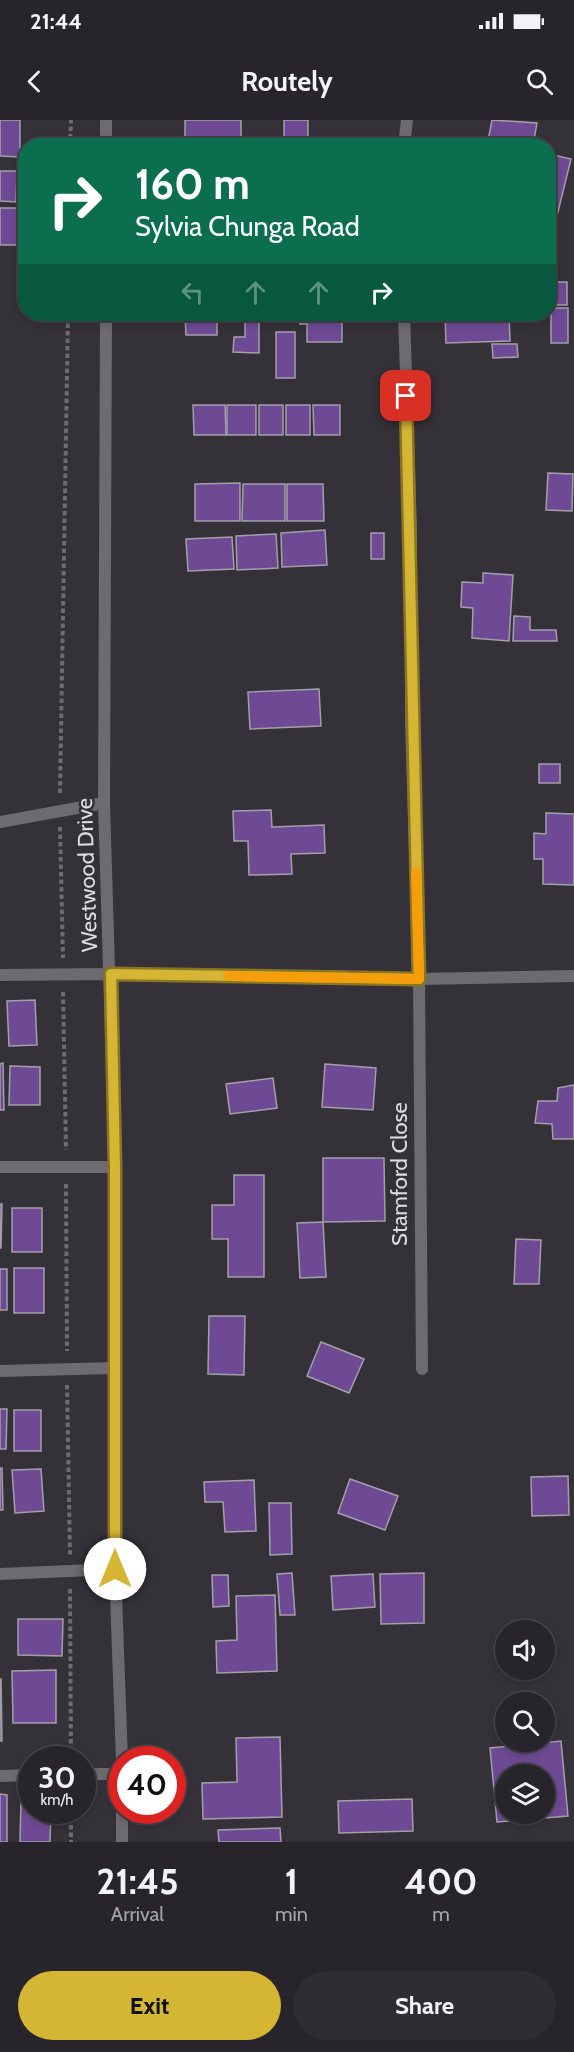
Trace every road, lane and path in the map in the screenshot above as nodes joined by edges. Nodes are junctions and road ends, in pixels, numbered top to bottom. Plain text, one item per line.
1 (71, 120) edge
2 (106, 120) edge
3 (406, 120) edge
4 (70, 138) edge
5 (106, 138) edge
6 (405, 138) edge
7 (68, 321) edge
8 (106, 321) edge
9 (404, 321) edge
10 (104, 803) junction
11 (60, 810) junction
12 (0, 822) edge
13 (63, 974) junction
14 (111, 974) junction
15 (0, 975) edge
16 (574, 976) edge
17 (419, 979) junction
18 (66, 1166) junction
19 (0, 1167) edge
20 (115, 1167) junction
21 (114, 1368) junction
22 (422, 1368) dead end
23 (67, 1370) junction
24 (0, 1371) edge
25 (115, 1569) junction
26 (70, 1573) junction
27 (0, 1574) edge
28 (71, 1746) edge
29 (121, 1746) edge
30 (18, 1775) edge
31 (0, 1776) edge
32 (71, 1824) edge
33 (122, 1824) edge
34 (71, 1842) edge
35 (122, 1842) edge

1 - 4 path
2 - 5 street
3 - 6 street
7 - 11 path
8 - 10 street, Westwood Drive
9 - 17 street, Stamford Close
10 - 11 street
10 - 14 street, Westwood Drive
11 - 12 street
11 - 13 path
13 - 14 street
13 - 15 street
13 - 18 path
14 - 17 street
14 - 20 street, Westwood Drive
16 - 17 street
17 - 22 street, Stamford Close
18 - 19 street
18 - 20 street
18 - 23 path
20 - 21 street, Westwood Drive
21 - 23 street
21 - 25 street, Westwood Drive
23 - 24 street
23 - 26 path
25 - 26 street
25 - 29 street, Westwood Drive
26 - 27 street
26 - 28 path
30 - 31 street
32 - 34 path
33 - 35 street

